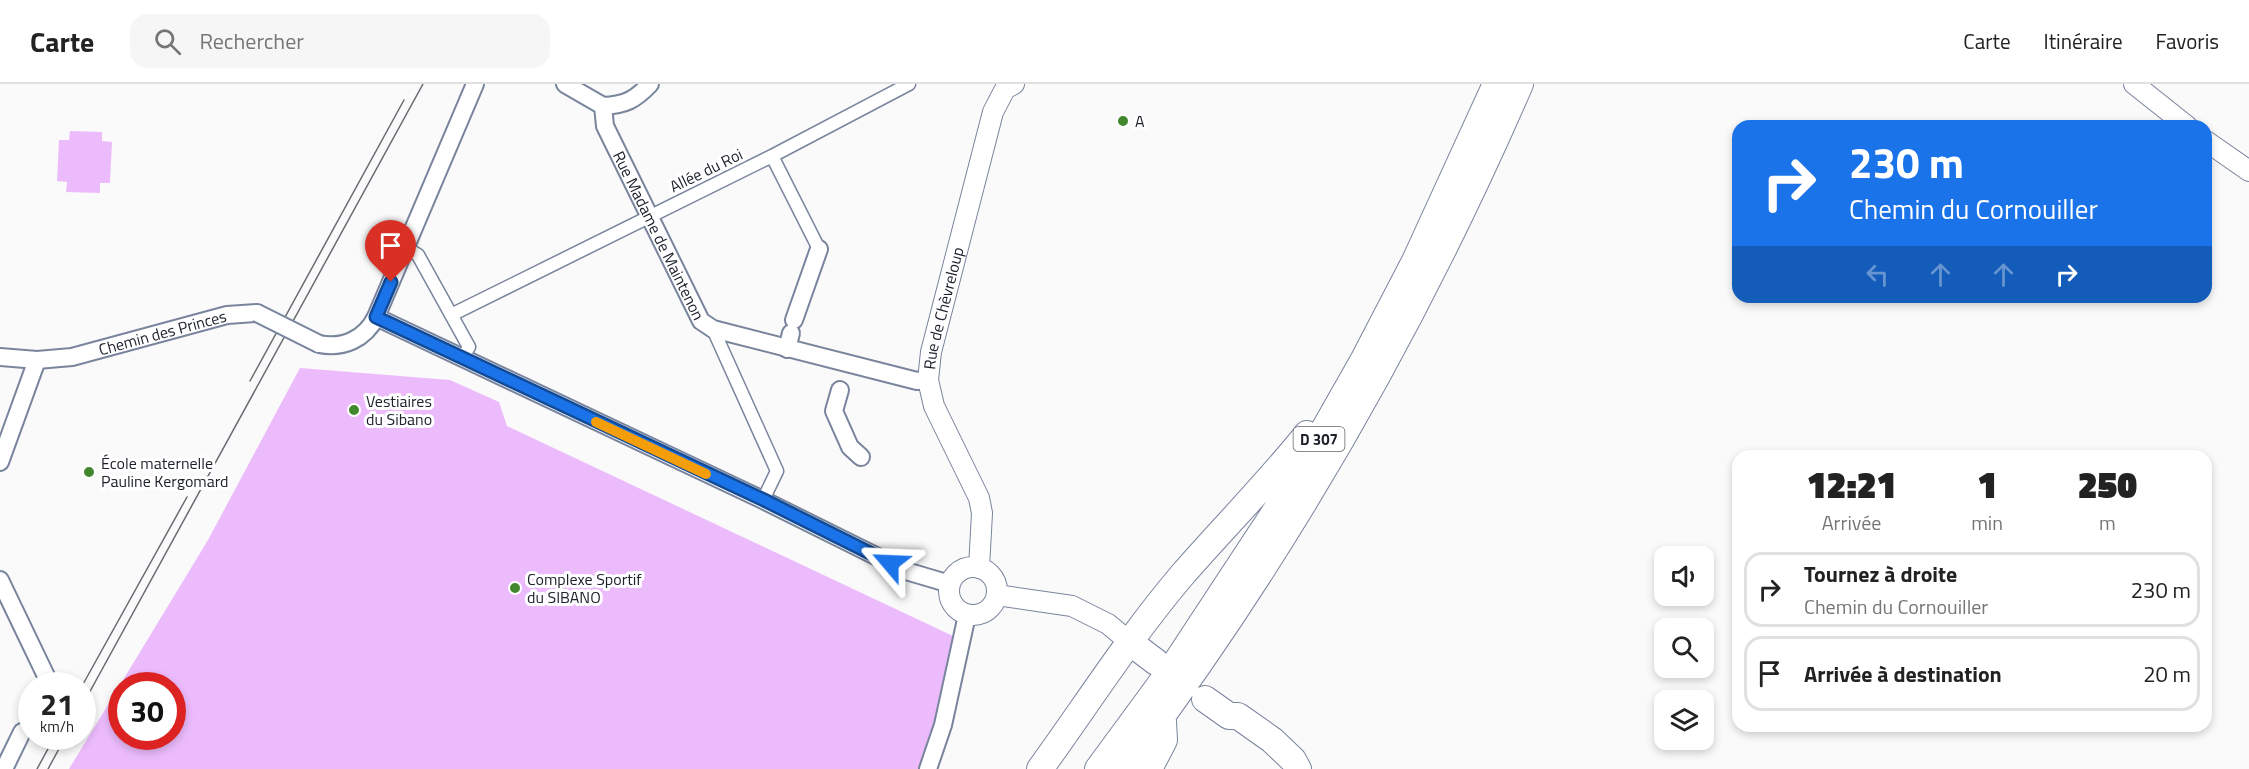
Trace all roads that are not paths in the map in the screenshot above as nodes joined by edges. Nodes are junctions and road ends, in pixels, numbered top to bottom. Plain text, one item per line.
1 (475, 84) edge
2 (565, 84) edge
3 (650, 84) edge
4 (909, 84) edge
5 (1496, 84) edge
6 (1520, 84) edge
7 (2134, 84) edge
8 (1006, 86) edge
9 (603, 106) junction
10 (2179, 120) edge
11 (2212, 145) edge
12 (772, 156) junction
13 (2249, 171) edge
14 (651, 215) junction
15 (406, 248) junction
16 (819, 249) joint
17 (452, 315) junction
18 (376, 317) junction
19 (713, 329) junction
20 (791, 334) junction
21 (0, 357) edge
22 (463, 357) junction
23 (37, 360) junction
24 (1357, 370) junction
25 (844, 378) junction
26 (928, 380) junction
27 (861, 457) dead end
28 (0, 462) edge
29 (764, 500) junction
30 (979, 568) junction
31 (0, 580) edge
32 (950, 584) junction
33 (997, 595) junction
34 (967, 615) junction
35 (1131, 643) junction
36 (1156, 662) dead end
37 (44, 672) edge
38 (1205, 699) dead end
39 (1229, 716) junction
40 (1163, 717) junction
41 (18, 740) edge
42 (4, 769) edge
43 (928, 769) edge
44 (1041, 769) edge
45 (1098, 769) edge
46 (1123, 769) edge
47 (1149, 769) edge
48 (1281, 769) edge
49 (1298, 769) edge

1 - 15 street
2 - 9 street
3 - 9 street
4 - 12 street, Allée du Roi
5 - 24 main road, D 307
6 - 40 main road, D 307
7 - 10 street
8 - 26 street, Rue de Chèvreloup
9 - 14 street, Rue Madame de Maintenon
11 - 13 street
12 - 14 street, Allée du Roi
12 - 16 street
14 - 17 street, Allée du Roi
14 - 19 street, Rue Madame de Maintenon
15 - 17 street
15 - 18 street
16 - 20 street
17 - 22 street
18 - 22 street
18 - 23 street, Chemin des Princes, bridge
19 - 20 street, Rue Madame de Maintenon
19 - 29 street
20 - 25 street, Rue Madame de Maintenon
21 - 23 street, Chemin des Princes
22 - 29 street
23 - 28 street
24 - 35 main road
24 - 45 main road, D 307
25 - 26 street, Rue Madame de Maintenon
25 - 27 street
26 - 30 street, Rue de Chèvreloup
29 - 32 street
30 - 32 street
30 - 33 street
31 - 37 street
32 - 34 street
33 - 34 street
33 - 35 street
34 - 43 street
35 - 36 main road
35 - 44 main road
38 - 39 main road
39 - 48 main road
39 - 49 main road
40 - 46 main road, D 307
40 - 47 main road, D 307
41 - 42 street

